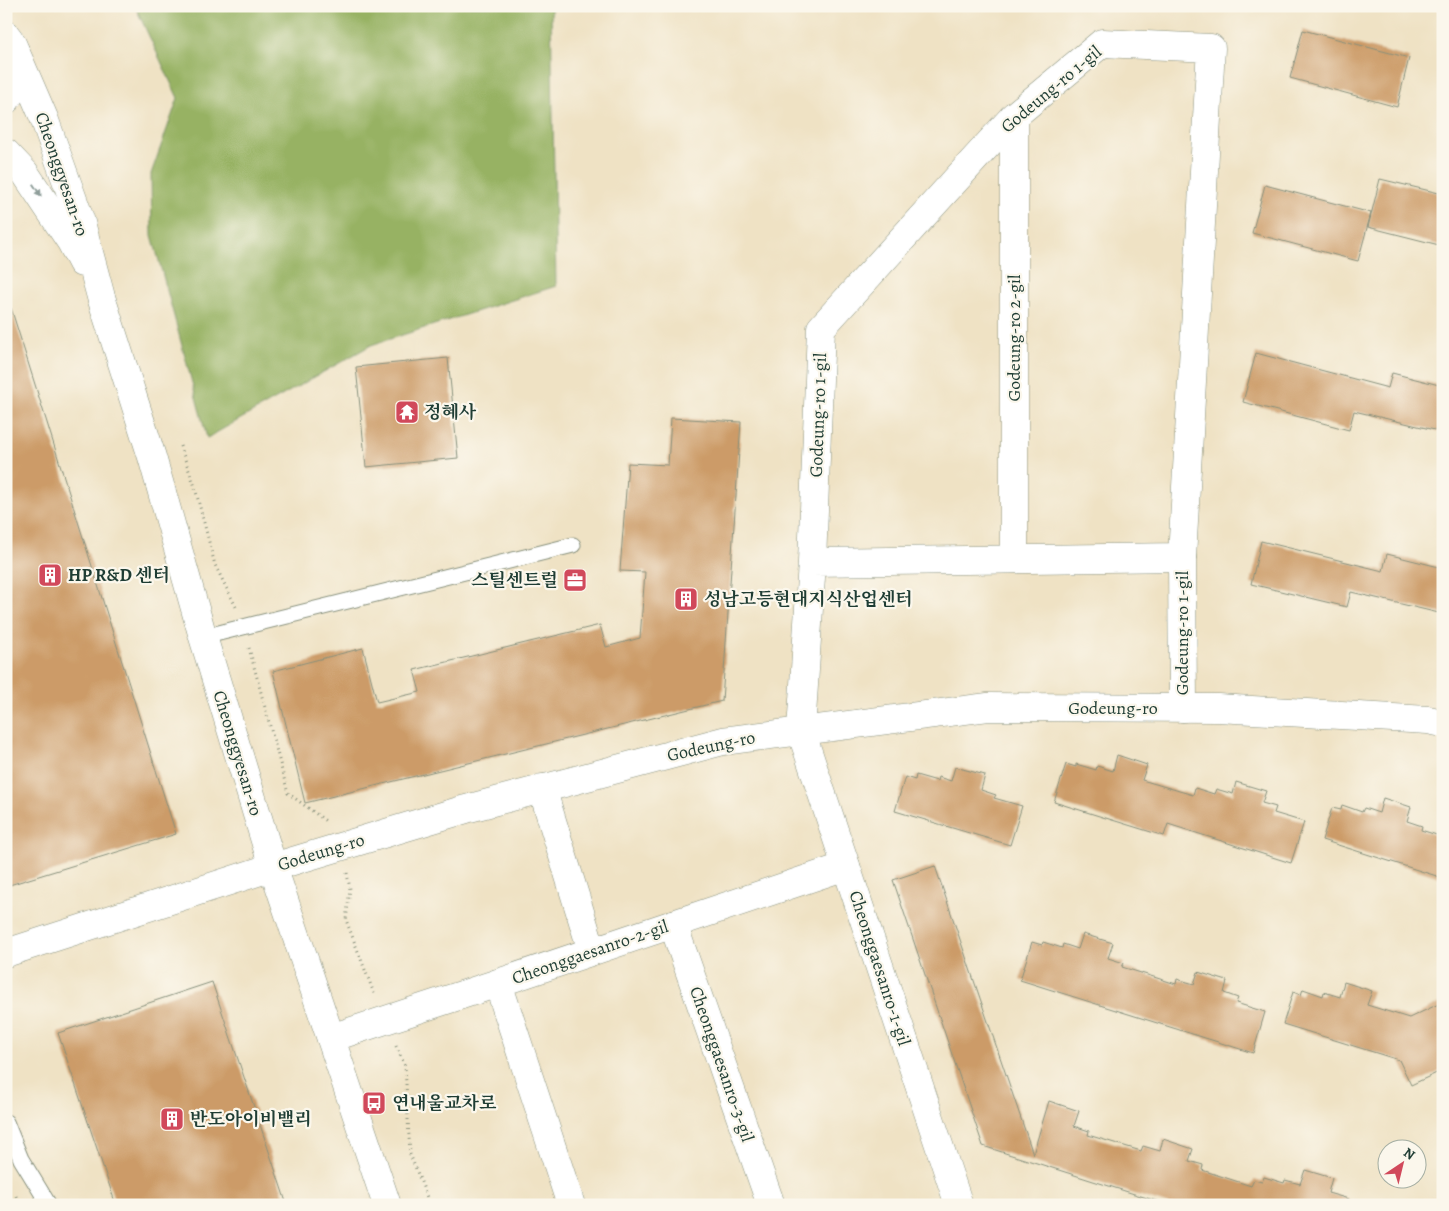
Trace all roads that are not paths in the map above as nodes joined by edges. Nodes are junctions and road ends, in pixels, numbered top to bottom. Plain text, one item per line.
1 (9, 39) edge
2 (6, 100) edge
3 (1014, 116) junction
4 (6, 153) edge
5 (101, 297) junction
6 (573, 545) dead end
7 (1182, 557) junction
8 (1014, 560) junction
9 (812, 562) junction
10 (203, 638) junction
11 (1183, 708) junction
12 (1443, 723) edge
13 (801, 731) junction
14 (542, 788) junction
15 (846, 866) junction
16 (273, 867) junction
17 (673, 924) junction
18 (592, 951) junction
19 (6, 953) edge
20 (498, 983) junction
21 (331, 1038) junction
22 (6, 1122) edge
23 (48, 1205) edge
24 (386, 1205) edge
25 (571, 1205) edge
26 (771, 1205) edge
27 (959, 1205) edge

1 - 2 street
1 - 5 street, Cheonggyesan-ro
3 - 7 street, Godeung-ro 1-gil
3 - 8 street, Godeung-ro 2-gil
3 - 9 street, Godeung-ro 1-gil
4 -> 5 street, Cheonggyesan-ro
5 - 10 street, Cheonggyesan-ro
6 - 10 lane
7 - 8 street, Godeung-ro 1-gil
7 - 11 street, Godeung-ro 1-gil
8 - 9 street, Godeung-ro 1-gil
9 - 13 street, Godeung-ro 1-gil
10 - 16 street, Cheonggyesan-ro
11 - 12 street, Godeung-ro
11 - 13 street, Godeung-ro
13 - 14 street, Godeung-ro
13 - 15 street, Cheonggaesanro-1-gil
14 - 16 street, Godeung-ro
14 - 18 street
15 - 17 street, Cheonggaesanro-2-gil
15 - 27 street, Cheonggaesanro-1-gil
16 - 19 street, Godeung-ro
16 - 21 street, Cheonggyesan-ro
17 - 18 street, Cheonggaesanro-2-gil
17 - 26 street, Cheonggaesanro-3-gil
18 - 20 street, Cheonggaesanro-2-gil
20 - 21 street
20 - 25 street, Cheonggaesanro-2-gil
21 - 24 street, Cheonggyesan-ro
22 - 23 lane

